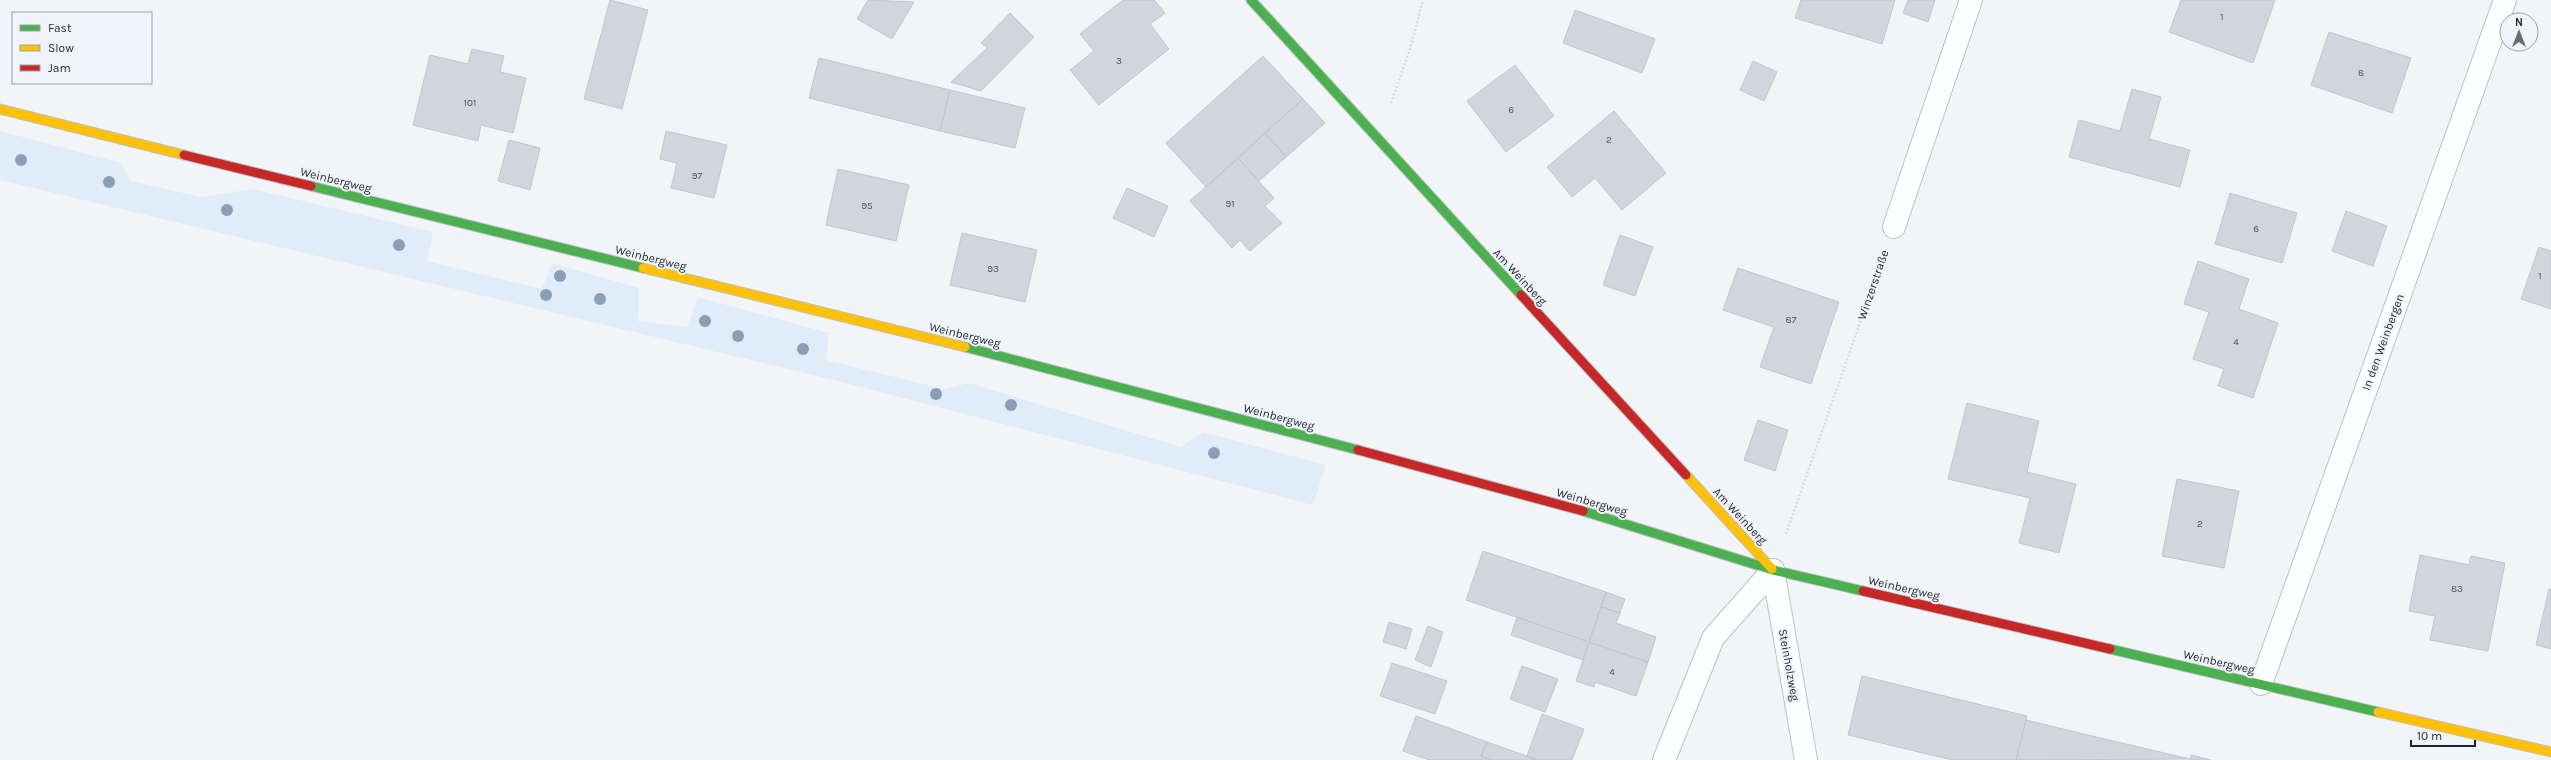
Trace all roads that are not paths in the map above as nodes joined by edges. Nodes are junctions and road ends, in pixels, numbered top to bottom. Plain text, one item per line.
1 (1251, 0) edge
2 (1971, 0) edge
3 (2505, 0) edge
4 (0, 109) edge
5 (1894, 227) road end
6 (1773, 570) junction
7 (2261, 684) junction
8 (2551, 752) edge
9 (1664, 760) edge
10 (1806, 760) edge

1 - 6 street, Am Weinberg
2 - 5 street
3 - 7 street, In den Weinbergen
4 - 6 street, Weinbergweg
6 - 7 street, Weinbergweg
6 - 9 street
6 - 10 street, Steinholzweg
7 - 8 street, Weinbergweg

